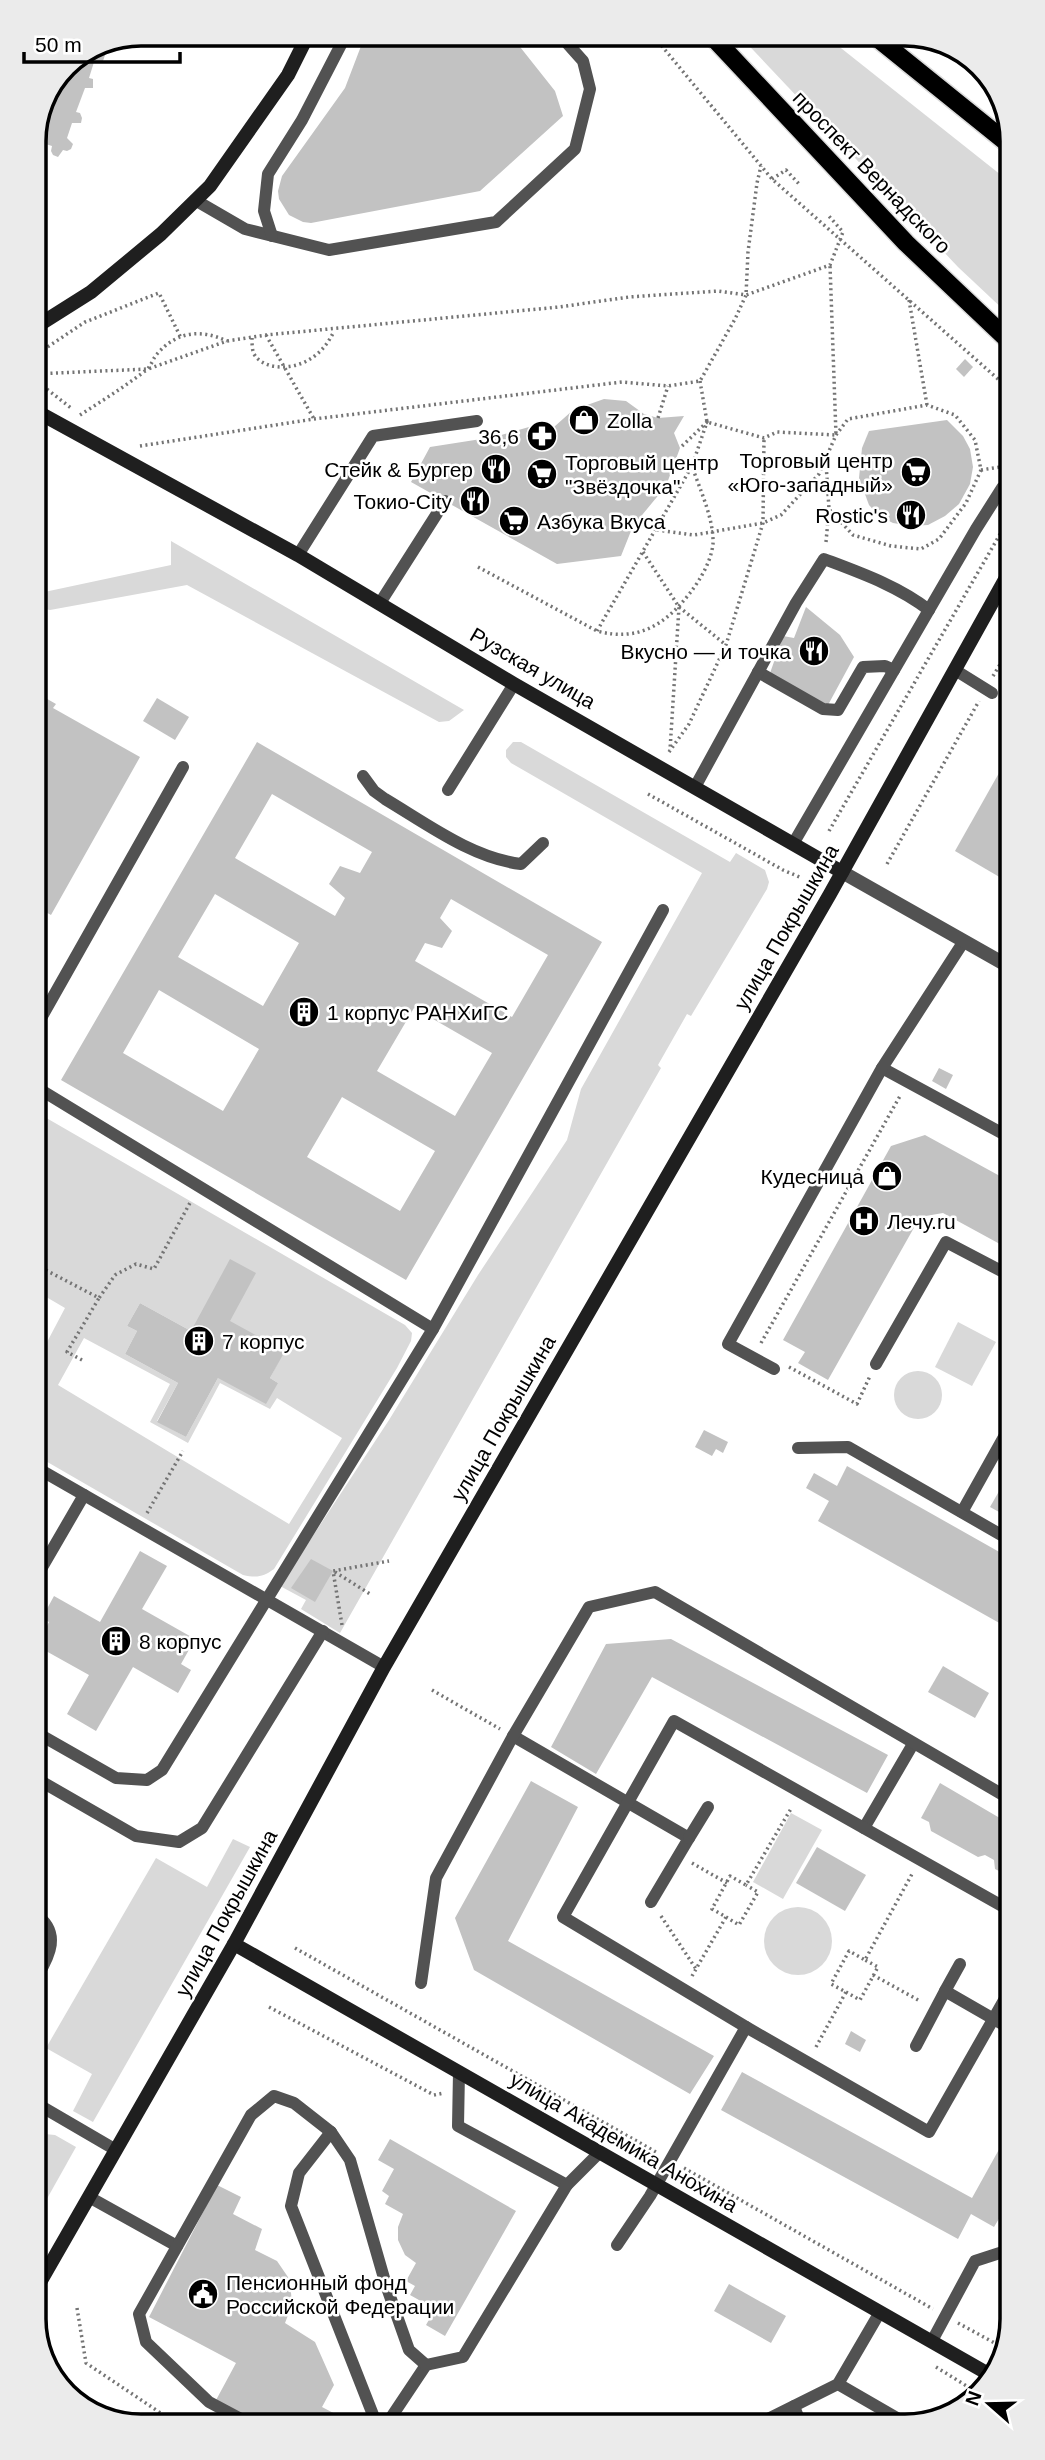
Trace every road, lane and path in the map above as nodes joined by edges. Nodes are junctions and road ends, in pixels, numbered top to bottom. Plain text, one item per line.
1 (303, 45) edge
2 (341, 45) edge
3 (569, 46) edge
4 (661, 46) edge
5 (722, 46) edge
6 (888, 46) edge
7 (1000, 137) edge
8 (761, 166) junction
9 (772, 179) junction
10 (800, 185) dead end
11 (195, 201) junction
12 (828, 215) dead end
13 (272, 236) junction
14 (841, 239) junction
15 (830, 265) junction
16 (746, 295) junction
17 (909, 299) junction
18 (46, 320) edge
19 (334, 330) junction
20 (1000, 332) edge
21 (266, 335) junction
22 (180, 338) junction
23 (252, 338) junction
24 (227, 341) junction
25 (46, 348) edge
26 (148, 369) junction
27 (286, 369) junction
28 (46, 376) edge
29 (700, 381) junction
30 (1000, 381) edge
31 (668, 386) junction
32 (46, 387) edge
33 (926, 405) junction
34 (80, 415) junction
35 (46, 417) edge
36 (659, 418) dead end
37 (314, 419) junction
38 (92, 421) dead end
39 (477, 421) dead end
40 (707, 422) junction
41 (836, 435) junction
42 (764, 438) junction
43 (140, 446) dead end
44 (680, 448) dead end
45 (826, 463) junction
46 (692, 466) junction
47 (1000, 467) edge
48 (981, 470) junction
49 (1000, 491) edge
50 (445, 501) dead end
51 (829, 509) junction
52 (763, 523) junction
53 (657, 530) junction
54 (713, 533) junction
55 (1000, 534) edge
56 (643, 552) junction
57 (298, 555) junction
58 (824, 559) junction
59 (478, 567) dead end
60 (1000, 589) edge
61 (380, 603) junction
62 (679, 607) junction
63 (929, 610) junction
64 (597, 631) junction
65 (726, 645) junction
66 (1000, 667) edge
67 (894, 670) junction
68 (955, 670) junction
69 (758, 672) junction
70 (514, 684) junction
71 (989, 691) junction
72 (183, 767) dead end
73 (363, 776) dead end
74 (695, 787) junction
75 (449, 790) dead end
76 (648, 794) dead end
77 (829, 831) dead end
78 (543, 844) dead end
79 (793, 844) junction
80 (887, 864) dead end
81 (842, 872) junction
82 (802, 878) dead end
83 (663, 910) dead end
84 (964, 941) junction
85 (1000, 961) edge
86 (46, 1009) edge
87 (882, 1068) junction
88 (908, 1082) junction
89 (46, 1093) edge
90 (1000, 1132) edge
91 (199, 1186) junction
92 (46, 1270) edge
93 (1000, 1270) edge
94 (99, 1298) junction
95 (433, 1329) junction
96 (758, 1349) dead end
97 (82, 1360) dead end
98 (876, 1364) joint
99 (780, 1367) joint
100 (1000, 1446) edge
101 (798, 1448) dead end
102 (183, 1451) dead end
103 (46, 1473) edge
104 (84, 1495) junction
105 (962, 1512) junction
106 (139, 1527) junction
107 (1000, 1533) edge
108 (46, 1560) edge
109 (389, 1561) dead end
110 (333, 1571) junction
111 (370, 1594) dead end
112 (267, 1601) junction
113 (323, 1631) junction
114 (345, 1644) junction
115 (384, 1667) junction
116 (432, 1690) dead end
117 (513, 1736) junction
118 (46, 1738) edge
119 (913, 1744) junction
120 (46, 1784) edge
121 (800, 1792) junction
122 (1000, 1793) edge
123 (629, 1802) junction
124 (708, 1807) dead end
125 (864, 1828) junction
126 (690, 1838) junction
127 (679, 1856) junction
128 (920, 1860) junction
129 (727, 1883) junction
130 (746, 1885) junction
131 (651, 1902) joint
132 (1000, 1905) edge
133 (726, 1917) junction
134 (46, 1924) edge
135 (234, 1944) junction
136 (295, 1948) dead end
137 (865, 1960) junction
138 (46, 1961) edge
139 (960, 1964) dead end
140 (696, 1969) junction
141 (873, 1975) junction
142 (421, 1983) dead end
143 (684, 1990) junction
144 (945, 1991) junction
145 (846, 1992) junction
146 (1000, 2008) edge
147 (935, 2009) junction
148 (993, 2020) junction
149 (1000, 2024) edge
150 (746, 2027) junction
151 (916, 2046) dead end
152 (807, 2062) junction
153 (459, 2072) junction
154 (46, 2110) edge
155 (331, 2132) junction
156 (116, 2150) junction
157 (600, 2152) junction
158 (670, 2160) junction
159 (656, 2184) junction
160 (567, 2185) junction
161 (89, 2197) junction
162 (617, 2245) dead end
163 (177, 2246) junction
164 (1000, 2253) edge
165 (46, 2272) edge
166 (77, 2308) dead end
167 (880, 2312) junction
168 (945, 2316) junction
169 (932, 2342) junction
170 (996, 2344) edge
171 (426, 2365) junction
172 (980, 2369) edge
173 (838, 2384) junction
174 (794, 2406) junction
175 (162, 2414) edge
176 (232, 2414) edge
177 (373, 2414) edge
178 (393, 2414) edge
179 (778, 2414) edge
180 (797, 2414) edge
181 (890, 2414) edge

1 - 11 street
2 - 13 lane
3 - 13 lane
4 - 8 path
5 - 20 main road, проспект Вернадского
6 - 7 main road
8 - 9 path
8 - 16 path
9 - 10 path
9 - 14 path
11 - 13 lane
11 - 18 street
12 - 14 path
14 - 15 path
14 - 17 path
15 - 16 path
15 - 41 path
16 - 19 path
16 - 29 path
17 - 30 path
17 - 33 path
19 - 21 path
19 - 27 path
21 - 23 path
21 - 27 path
22 - 24 path
22 - 25 path
22 - 26 path
23 - 24 path
23 - 27 path
24 - 26 path
26 - 28 path
26 - 34 path
27 - 37 path
29 - 31 path
29 - 40 path
31 - 36 path
31 - 37 path
32 - 34 path
33 - 41 path
33 - 48 path
34 - 38 path
35 - 57 street, Рузская улица
37 - 43 path
39 - 57 lane
40 - 42 path
40 - 44 path
40 - 46 path
41 - 42 path
41 - 45 path
42 - 52 path
45 - 51 path
45 - 52 path
46 - 53 path
46 - 54 path
47 - 48 path
48 - 51 path
49 - 63 lane
50 - 61 lane
51 - 58 path
52 - 54 path
52 - 65 path
53 - 54 path
53 - 56 path
54 - 62 path
55 - 77 path
56 - 62 path
56 - 64 path
57 - 61 street, Рузская улица
58 - 63 lane
58 - 69 lane
59 - 64 path
60 - 68 street, улица Покрышкина
61 - 70 street, Рузская улица
62 - 64 path
62 - 65 path
62 - 65 path
63 - 67 lane
66 - 71 path
67 - 69 lane
67 - 79 lane
68 - 71 lane
68 - 81 street, улица Покрышкина
69 - 74 lane
70 - 74 street, Рузская улица
70 - 75 lane
71 - 80 path
72 - 86 lane
73 - 78 lane
74 - 79 street, Рузская улица
76 - 82 path
79 - 81 street, Рузская улица
81 - 84 street, Рузская улица
81 - 115 street, улица Покрышкина
83 - 95 lane
84 - 85 street, Рузская улица
84 - 87 lane
87 - 88 lane
87 - 99 lane
88 - 90 lane
88 - 96 path
89 - 91 lane
91 - 94 path
91 - 95 lane
92 - 94 path
93 - 98 lane
94 - 97 path
95 - 112 lane
98 - 99 path
100 - 105 lane
101 - 105 lane
102 - 106 path
103 - 104 lane
104 - 106 lane
104 - 108 lane
105 - 107 lane
106 - 112 lane
109 - 110 path
110 - 111 path
110 - 114 path
112 - 113 lane
112 - 118 lane
113 - 114 lane
113 - 120 lane
114 - 115 lane
115 - 135 street, улица Покрышкина
116 - 117 path
117 - 119 lane
117 - 123 lane
117 - 142 lane
119 - 122 lane
119 - 125 lane
121 - 123 lane
121 - 125 lane
121 - 130 path
123 - 126 lane
123 - 143 lane
124 - 126 lane
125 - 128 lane
126 - 127 lane
127 - 129 path
127 - 131 lane
128 - 132 lane
128 - 137 path
129 - 130 path
129 - 133 path
130 - 133 path
131 - 140 path
133 - 140 path
134 - 138 lane
135 - 153 street, улица Академика Анохина
135 - 156 street, улица Покрышкина
136 - 158 path
137 - 141 path
137 - 145 path
139 - 144 lane
140 - 143 path
141 - 145 path
141 - 147 path
143 - 150 lane
144 - 147 lane
144 - 148 lane
145 - 152 path
146 - 148 lane
147 - 151 lane
148 - 149 lane
148 - 152 lane
150 - 152 lane
150 - 158 lane
153 - 157 street, улица Академика Анохина
153 - 160 lane
154 - 156 lane
155 - 163 lane
155 - 171 lane
155 - 177 lane
156 - 161 street, улица Покрышкина
157 - 159 street, улица Академика Анохина
157 - 160 lane
158 - 159 lane
158 - 168 path
159 - 162 lane
159 - 167 street, улица Академика Анохина
160 - 171 lane
161 - 163 lane
161 - 165 street, улица Покрышкина
163 - 176 lane
164 - 168 lane
166 - 175 path
167 - 169 street, улица Академика Анохина
167 - 173 lane
168 - 169 lane
168 - 170 path
169 - 172 street, улица Академика Анохина
171 - 178 lane
173 - 174 lane
173 - 181 lane
174 - 179 lane
174 - 180 lane

